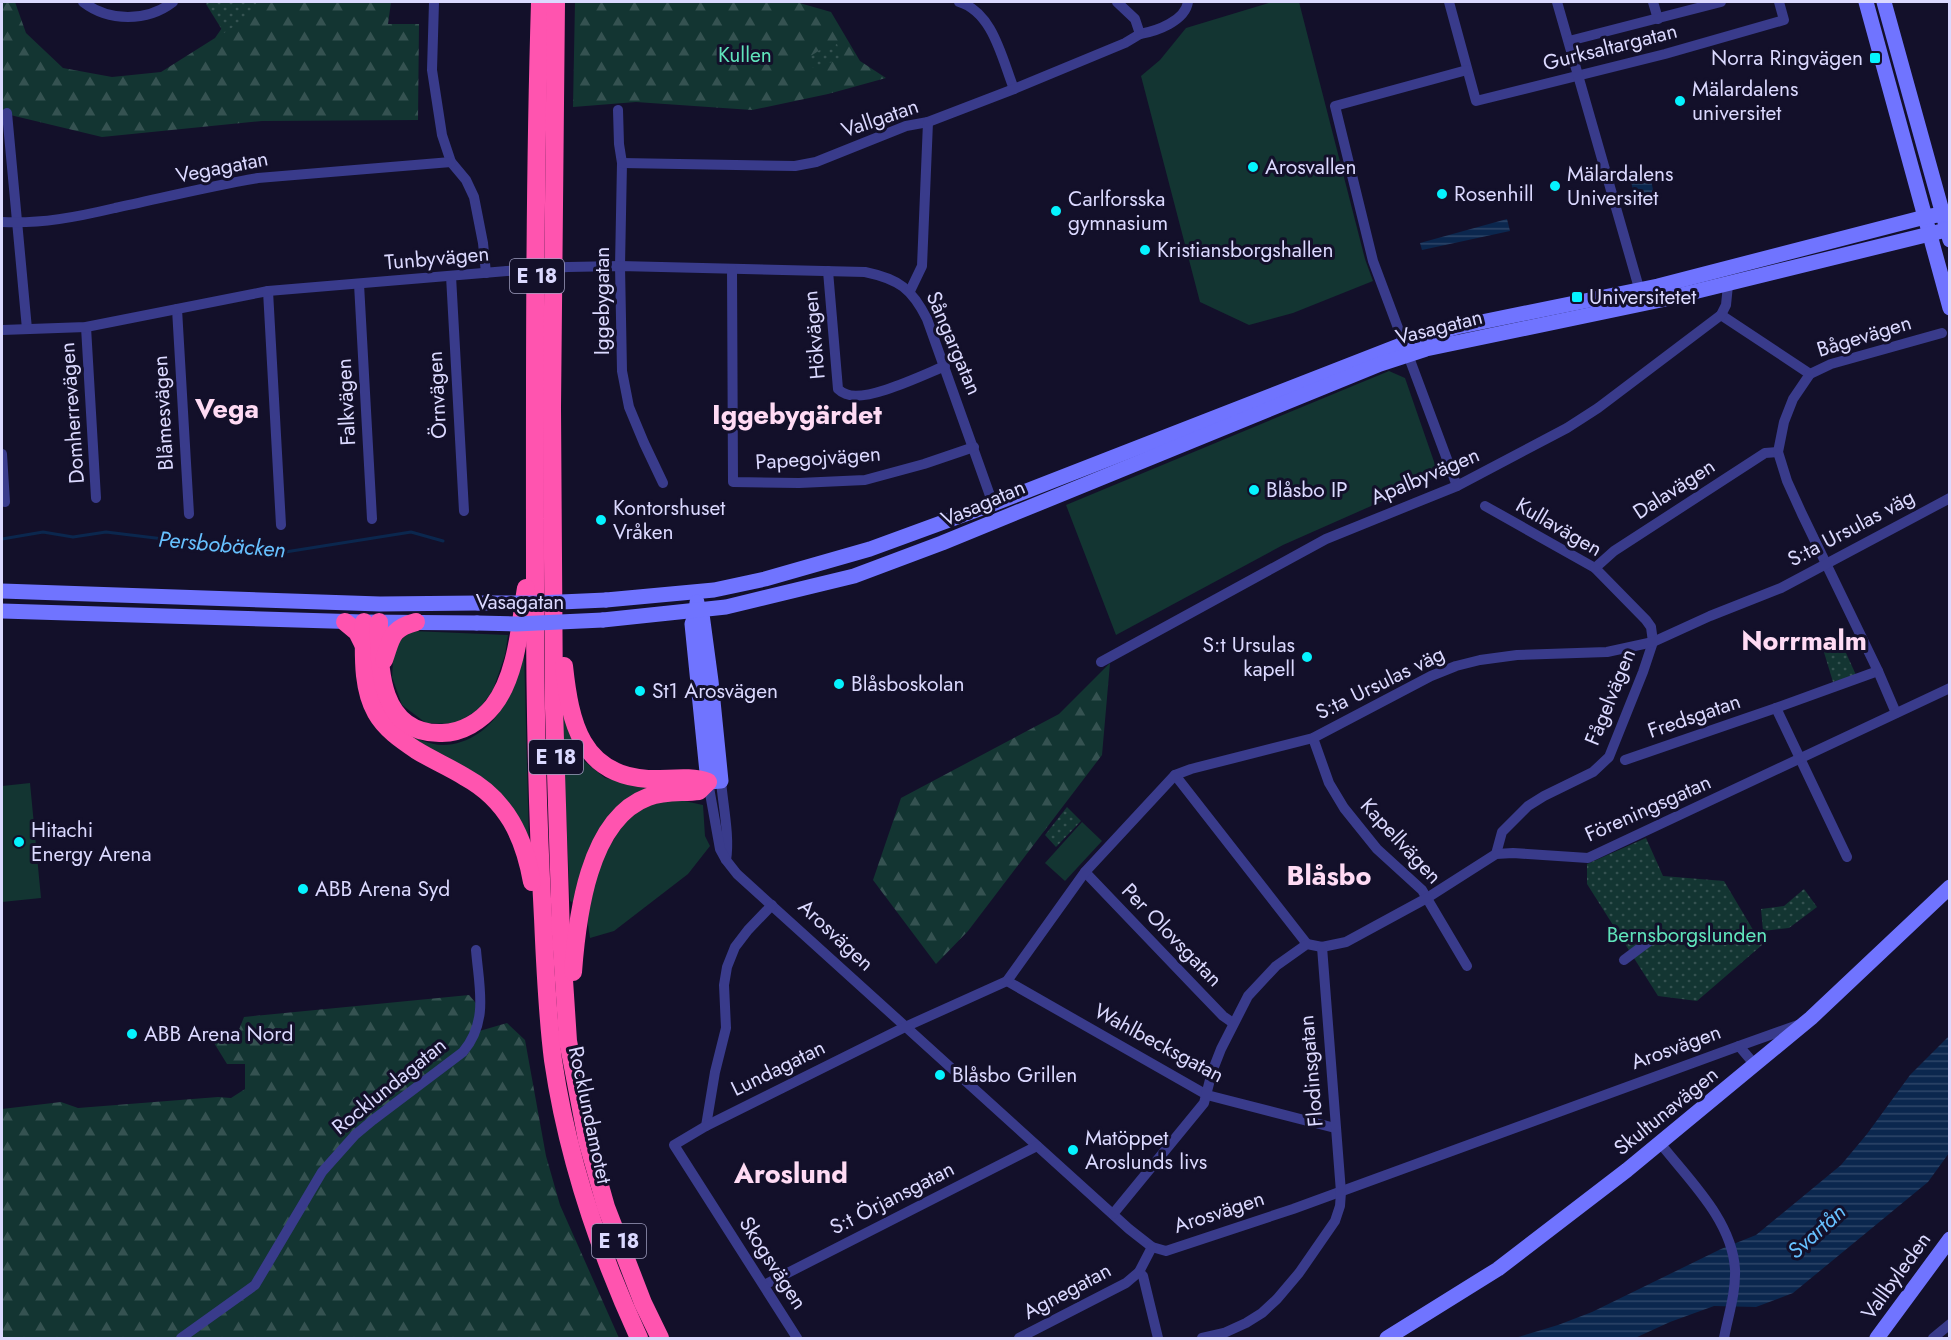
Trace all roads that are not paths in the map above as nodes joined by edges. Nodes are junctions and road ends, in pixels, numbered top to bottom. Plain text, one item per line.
1 (83, 2) edge
2 (173, 2) edge
3 (434, 2) edge
4 (540, 2) edge
5 (556, 2) edge
6 (958, 2) edge
7 (1117, 2) edge
8 (1188, 2) edge
9 (1449, 2) edge
10 (1557, 2) edge
11 (1653, 2) edge
12 (1721, 2) edge
13 (1779, 2) edge
14 (1866, 2) edge
15 (1884, 2) edge
16 (1658, 19) junction
17 (1138, 35) junction
18 (1569, 41) junction
19 (1467, 70) junction
20 (1579, 76) junction
21 (1014, 89) junction
22 (618, 110) dead end
23 (7, 113) dead end
24 (928, 122) junction
25 (451, 162) junction
26 (622, 162) junction
27 (1946, 213) edge
28 (1925, 217) junction
29 (2, 222) edge
30 (17, 223) junction
31 (1949, 233) edge
32 (1929, 234) junction
33 (620, 266) junction
34 (732, 268) junction
35 (828, 272) junction
36 (486, 273) junction
37 (451, 276) junction
38 (359, 284) junction
39 (1728, 285) junction
40 (268, 291) junction
41 (910, 291) junction
42 (1642, 297) junction
43 (1950, 308) edge
44 (177, 309) junction
45 (1721, 315) junction
46 (86, 327) junction
47 (27, 329) junction
48 (2, 330) edge
49 (1942, 333) dead end
50 (1407, 349) junction
51 (945, 366) junction
52 (1810, 374) junction
53 (974, 447) junction
54 (1778, 452) junction
55 (2, 454) edge
56 (663, 483) dead end
57 (1457, 486) junction
58 (96, 498) dead end
59 (1950, 498) edge
60 (5, 502) dead end
61 (1485, 506) dead end
62 (464, 511) dead end
63 (996, 511) junction
64 (189, 514) dead end
65 (372, 519) dead end
66 (281, 525) dead end
67 (535, 561) junction
68 (1827, 564) junction
69 (1595, 568) junction
70 (554, 587) junction
71 (2, 591) edge
72 (696, 593) junction
73 (726, 607) junction
74 (698, 610) junction
75 (2, 611) edge
76 (374, 616) junction
77 (648, 617) junction
78 (345, 622) junction
79 (416, 622) junction
80 (1653, 642) junction
81 (694, 643) junction
82 (364, 646) junction
83 (706, 653) junction
84 (1101, 662) dead end
85 (379, 666) junction
86 (1878, 671) junction
87 (1950, 688) edge
88 (1776, 708) junction
89 (1896, 713) junction
90 (1313, 738) junction
91 (1799, 759) junction
92 (1625, 760) dead end
93 (1175, 775) junction
94 (714, 782) junction
95 (1496, 854) junction
96 (1847, 857) dead end
97 (1085, 872) junction
98 (1950, 887) edge
99 (1427, 898) junction
100 (772, 905) junction
101 (555, 928) junction
102 (1652, 939) dead end
103 (1307, 944) junction
104 (1322, 948) junction
105 (476, 950) dead end
106 (1624, 960) dead end
107 (555, 963) junction
108 (1467, 966) dead end
109 (1007, 981) junction
110 (1233, 1023) junction
111 (1804, 1023) junction
112 (905, 1027) junction
113 (1739, 1046) junction
114 (1755, 1065) junction
115 (1207, 1095) junction
116 (706, 1126) junction
117 (1335, 1128) junction
118 (1660, 1143) junction
119 (1037, 1146) junction
120 (676, 1149) joint
121 (1341, 1192) junction
122 (1113, 1214) junction
123 (1950, 1239) edge
124 (1152, 1247) junction
125 (1139, 1272) junction
126 (764, 1285) junction
127 (1950, 1324) edge
128 (181, 1338) edge
129 (639, 1338) edge
130 (660, 1338) edge
131 (797, 1338) edge
132 (1019, 1338) edge
133 (1158, 1338) edge
134 (1202, 1338) edge
135 (1387, 1338) edge
136 (1724, 1338) edge
137 (1877, 1338) edge
138 (1933, 1338) edge

1 - 2 street
3 - 25 street
4 - 67 highway, E 18
5 - 70 highway, E 18
6 - 21 street
7 - 17 street
8 - 17 street, Vallgatan
9 - 19 street
10 - 18 street
11 - 16 street
12 - 16 street
13 - 20 street, Gurksaltargatan
14 - 28 street
15 - 27 street
16 - 18 street
17 - 21 street, Vallgatan
18 - 20 street
19 - 20 street, Gurksaltargatan
19 - 50 street
20 - 42 street
21 - 24 street, Vallgatan
22 - 26 street, Iggebygatan
23 - 30 street
24 - 26 street, Vallgatan
24 - 41 street, Sångargatan
25 - 30 street, Vegagatan
25 - 36 street
26 - 33 street, Iggebygatan
27 - 28 street, Vasagatan
27 - 31 street
28 - 32 street
28 - 42 street, Vasagatan
29 - 30 street, Vegagatan
30 - 47 street
31 - 32 street, Vasagatan
32 - 39 street, Vasagatan
32 - 43 street
33 - 34 street, Tunbyvägen
33 - 36 street, Tunbyvägen, bridge
33 - 56 street, Iggebygatan
34 - 35 street, Tunbyvägen
34 - 53 street, Papegojvägen
35 - 41 street, Tunbyvägen
35 - 51 street, Hökvägen
36 - 37 street, Tunbyvägen
37 - 38 street, Tunbyvägen
37 - 62 street, Örnvägen
38 - 40 street, Tunbyvägen
38 - 65 street, Falkvägen
39 - 42 street, Vasagatan
39 - 45 street
40 - 44 street, Tunbyvägen
40 - 66 street
41 - 51 street, Sångargatan
42 - 50 street, Vasagatan
44 - 46 street, Tunbyvägen
44 - 64 street, Blåmesvägen
45 - 52 street
45 - 57 street, Apalbyvägen
46 - 47 street, Tunbyvägen
46 - 58 street, Domherrevägen
47 - 48 street, Tunbyvägen
49 - 52 street, Bågevägen
50 - 57 street
50 - 63 street, Vasagatan
51 - 53 street, Sångargatan
52 - 54 street, Bågevägen
53 - 63 street, Sångargatan
54 - 68 street, Bågevägen
54 - 69 street, Dalavägen
55 - 60 street
57 - 84 street, Apalbyvägen
59 - 68 street, S:ta Ursulas väg
61 - 69 street, Kullavägen
63 - 72 street, Vasagatan
63 - 73 street, Vasagatan
67 - 85 highway, E 18
67 - 101 highway, E 18
68 - 80 street, S:ta Ursulas väg
68 - 86 street, Bågevägen
69 - 80 street, Kullavägen
70 - 94 highway, E 18
70 - 101 highway, E 18
71 - 76 street
72 - 74 street, Arosvägen
72 - 76 street, Vasagatan, bridge
73 - 74 street, Vasagatan
73 - 83 street
74 - 77 street, Vasagatan
74 - 81 street, Arosvägen
74 - 83 street, Arosvägen
75 - 78 street, Vasagatan
76 - 78 street, Vasagatan
76 - 79 street, Vasagatan
76 - 82 highway, E 18
76 - 85 highway, E 18
77 - 79 street, Vasagatan, bridge
77 - 81 street
78 - 82 highway
79 - 85 highway
80 - 90 street, S:ta Ursulas väg
80 - 95 street, Fågelvägen
81 - 94 street, Arosvägen
82 - 101 highway, E 18
83 - 94 street, Arosvägen
86 - 88 street, Fredsgatan
86 - 89 street, Bågevägen
87 - 89 street, Föreningsgatan
88 - 91 street
88 - 92 street, Fredsgatan
89 - 91 street, Föreningsgatan
90 - 93 street, S:ta Ursulas väg
90 - 99 street, Kapellvägen
91 - 95 street, Föreningsgatan
91 - 96 street
93 - 97 street, S:ta Ursulas väg
93 - 103 street
94 - 100 street, Arosvägen
94 - 101 highway, E 18
95 - 99 street
97 - 109 street, S:ta Ursulas väg
97 - 110 street, Per Olovsgatan
98 - 111 street, Skultunavägen
99 - 104 street
99 - 108 street, Kapellvägen
100 - 112 street, Arosvägen
100 - 116 street
101 - 107 highway, E 18
101 - 107 highway, E 18
102 - 106 street
103 - 104 street
103 - 110 street
104 - 117 street, Flodinsgatan
105 - 128 street, Rocklundagatan
107 - 129 highway, Rocklundamotet / E 18
107 - 130 highway, E 18
109 - 112 street
109 - 115 street, Wahlbecksgatan
110 - 115 street
111 - 113 street, Arosvägen
111 - 114 street, Skultunavägen
112 - 116 street, Lundagatan
112 - 119 street, Arosvägen
113 - 114 street, Arosvägen
113 - 121 street, Arosvägen
114 - 118 street, Skultunavägen
115 - 117 street, Wahlbecksgatan
115 - 122 street
116 - 120 street, Lundagatan
117 - 121 street, Flodinsgatan
118 - 135 street, Skultunavägen
118 - 136 street
119 - 122 street, Arosvägen
119 - 126 street, S:t Örjansgatan
120 - 126 street, Skogsvägen
121 - 124 street, Arosvägen
121 - 134 street, Flodinsgatan
122 - 124 street, Arosvägen
123 - 137 street, Vallbyleden
124 - 125 street, Agnegatan
125 - 132 street, Agnegatan
125 - 133 street
126 - 131 street, Skogsvägen
127 - 138 street

